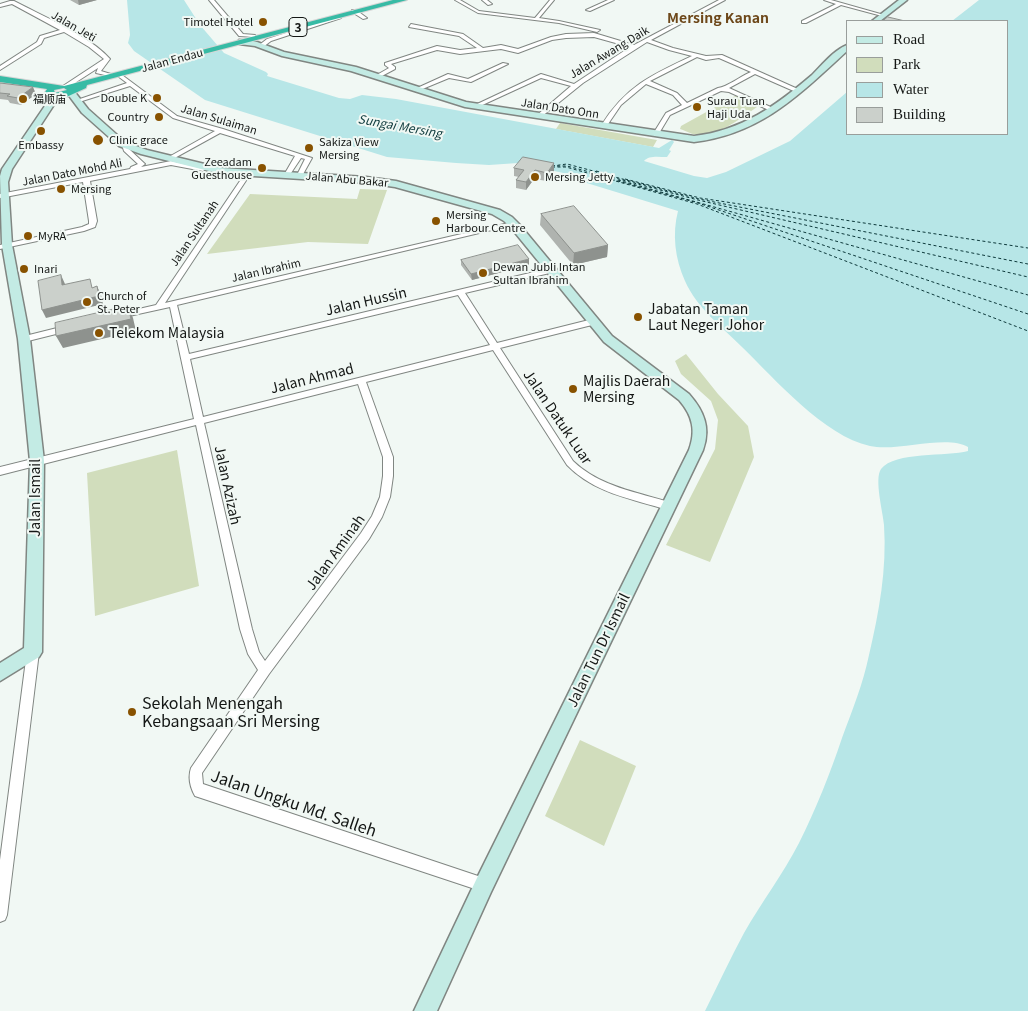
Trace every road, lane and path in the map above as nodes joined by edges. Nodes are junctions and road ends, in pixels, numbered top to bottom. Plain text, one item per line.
1 (211, 0) edge
2 (457, 0) edge
3 (484, 0) edge
4 (612, 0) edge
5 (722, 0) edge
6 (826, 0) edge
7 (903, 0) edge
8 (396, 1) edge
9 (552, 1) edge
10 (490, 4) dead end
11 (840, 4) junction
12 (0, 9) edge
13 (13, 11) dead end
14 (355, 12) junction
15 (882, 15) junction
16 (365, 18) dead end
17 (536, 19) junction
18 (877, 20) edge
19 (804, 22) dead end
20 (411, 26) dead end
21 (579, 28) junction
22 (597, 30) dead end
23 (63, 31) junction
24 (566, 36) junction
25 (238, 40) junction
26 (647, 40) junction
27 (257, 41) junction
28 (634, 48) junction
29 (846, 48) edge
30 (481, 49) junction
31 (698, 55) junction
32 (106, 60) junction
33 (505, 64) dead end
34 (0, 68) edge
35 (755, 72) junction
36 (120, 75) junction
37 (378, 76) junction
38 (0, 81) edge
39 (647, 82) junction
40 (132, 84) junction
41 (574, 85) junction
42 (725, 88) junction
43 (418, 90) junction
44 (798, 91) junction
45 (65, 92) junction
46 (686, 105) junction
47 (476, 106) junction
48 (773, 110) junction
49 (85, 111) junction
50 (539, 116) junction
51 (604, 126) junction
52 (35, 127) junction
53 (221, 130) junction
54 (656, 134) junction
55 (125, 145) junction
56 (144, 152) junction
57 (299, 155) junction
58 (169, 159) junction
59 (145, 168) junction
60 (221, 171) junction
61 (248, 173) junction
62 (117, 174) junction
63 (287, 175) junction
64 (300, 175) junction
65 (86, 179) junction
66 (2, 195) edge
67 (496, 212) junction
68 (513, 224) junction
69 (492, 229) junction
70 (4, 246) edge
71 (551, 270) junction
72 (460, 292) junction
73 (14, 297) junction
74 (0, 300) edge
75 (173, 303) junction
76 (159, 306) junction
77 (111, 318) edge
78 (593, 322) junction
79 (82, 325) edge
80 (24, 339) junction
81 (496, 346) junction
82 (186, 357) junction
83 (361, 380) junction
84 (200, 420) junction
85 (37, 462) junction
86 (0, 471) edge
87 (668, 506) junction
88 (33, 652) junction
89 (265, 670) junction
90 (0, 673) edge
91 (484, 885) junction
92 (0, 915) edge
93 (425, 1011) edge

1 - 25 street
2 - 17 street
3 - 10 street
4 - 21 street
5 - 26 street, Jalan Awang Daik
6 - 11 street
7 - 15 street
8 - 14 highway, Jalan Endau / 3
8 - 27 highway, Jalan Endau / 3
9 - 17 street
11 - 15 street
11 - 19 street
12 - 13 street
12 - 23 street, Jalan Jeti
14 - 16 street
14 - 27 highway, Jalan Endau / 3
15 - 18 street
17 - 21 street
20 - 30 street
21 - 22 street
21 - 24 street
23 - 32 street, Jalan Jeti
23 - 34 street
24 - 28 street
24 - 30 street
25 - 27 highway, Jalan Endau / 3
25 - 36 highway, Jalan Endau / 3
26 - 28 street, Jalan Awang Daik
26 - 31 street
27 - 37 street, Jalan Dato Onn
28 - 41 street, Jalan Awang Daik
29 - 44 street, Jalan Dato Onn
30 - 37 street
31 - 35 street
31 - 39 street
32 - 36 street
32 - 45 street
33 - 43 street
35 - 42 street
35 - 44 street
36 - 40 street, Jalan Sulaiman
36 - 45 highway, Jalan Endau / 3
37 - 43 street, Jalan Dato Onn
38 - 45 highway
39 - 46 street
39 - 51 street
40 - 45 street
40 - 53 street, Jalan Sulaiman
41 - 47 street
41 - 50 street, Jalan Awang Daik
42 - 46 street
42 - 48 street
43 - 47 street, Jalan Dato Onn
44 - 48 street, Jalan Dato Onn
45 - 49 street, Jalan Abu Bakar
45 - 52 street, Jalan Ismail
46 - 54 street
47 - 50 street, Jalan Dato Onn
48 - 54 street, Jalan Dato Onn
49 - 52 street
49 - 55 street, Jalan Abu Bakar
50 - 51 street, Jalan Dato Onn
51 - 54 street, Jalan Dato Onn
52 - 66 street, Jalan Ismail
53 - 57 street, Jalan Sulaiman
53 - 58 street
55 - 56 street, Jalan Abu Bakar
55 - 62 street
56 - 58 street, Jalan Abu Bakar
56 - 59 street
57 - 63 street
57 - 64 street, Jalan Sulaiman
58 - 60 street, Jalan Abu Bakar
59 - 60 street, Jalan Dato Mohd Ali
59 - 62 street, Jalan Dato Mohd Ali
60 - 61 street, Jalan Abu Bakar
61 - 63 street, Jalan Abu Bakar
61 - 76 street, Jalan Sultanah
62 - 65 street, Jalan Dato Mohd Ali
63 - 64 street, Jalan Abu Bakar
64 - 67 street, Jalan Abu Bakar
65 - 66 street, Jalan Dato Mohd Ali
65 - 70 street
66 - 70 street, Jalan Ismail
67 - 68 street, Jalan Abu Bakar
67 - 69 street
68 - 69 street, Jalan Ibrahim
68 - 71 street, Jalan Abu Bakar
69 - 75 street, Jalan Ibrahim
70 - 73 street, Jalan Ismail
71 - 72 street, Jalan Hussin
71 - 78 street, Jalan Abu Bakar
72 - 81 street, Jalan Datuk Luar
72 - 82 street, Jalan Hussin
73 - 74 street
73 - 80 street, Jalan Ismail
75 - 76 street, Jalan Ibrahim
75 - 82 street, Jalan Azizah
76 - 77 street, Jalan Ibrahim
78 - 81 street, Jalan Ahmad
78 - 87 street, Jalan Tun Dr Ismail
79 - 80 street
80 - 85 street, Jalan Ismail
81 - 83 street, Jalan Ahmad
81 - 87 street, Jalan Datuk Luar
82 - 84 street, Jalan Azizah
83 - 84 street, Jalan Ahmad
83 - 89 street, Jalan Aminah
84 - 85 street, Jalan Ahmad
84 - 89 street, Jalan Azizah
85 - 86 street, Jalan Ahmad
85 - 88 street, Jalan Ismail
87 - 91 street, Jalan Tun Dr Ismail
88 - 90 street
88 - 92 street, Jalan Ismail
89 - 91 street, Jalan Ungku Md. Salleh
91 - 93 street, Jalan Tun Dr Ismail

